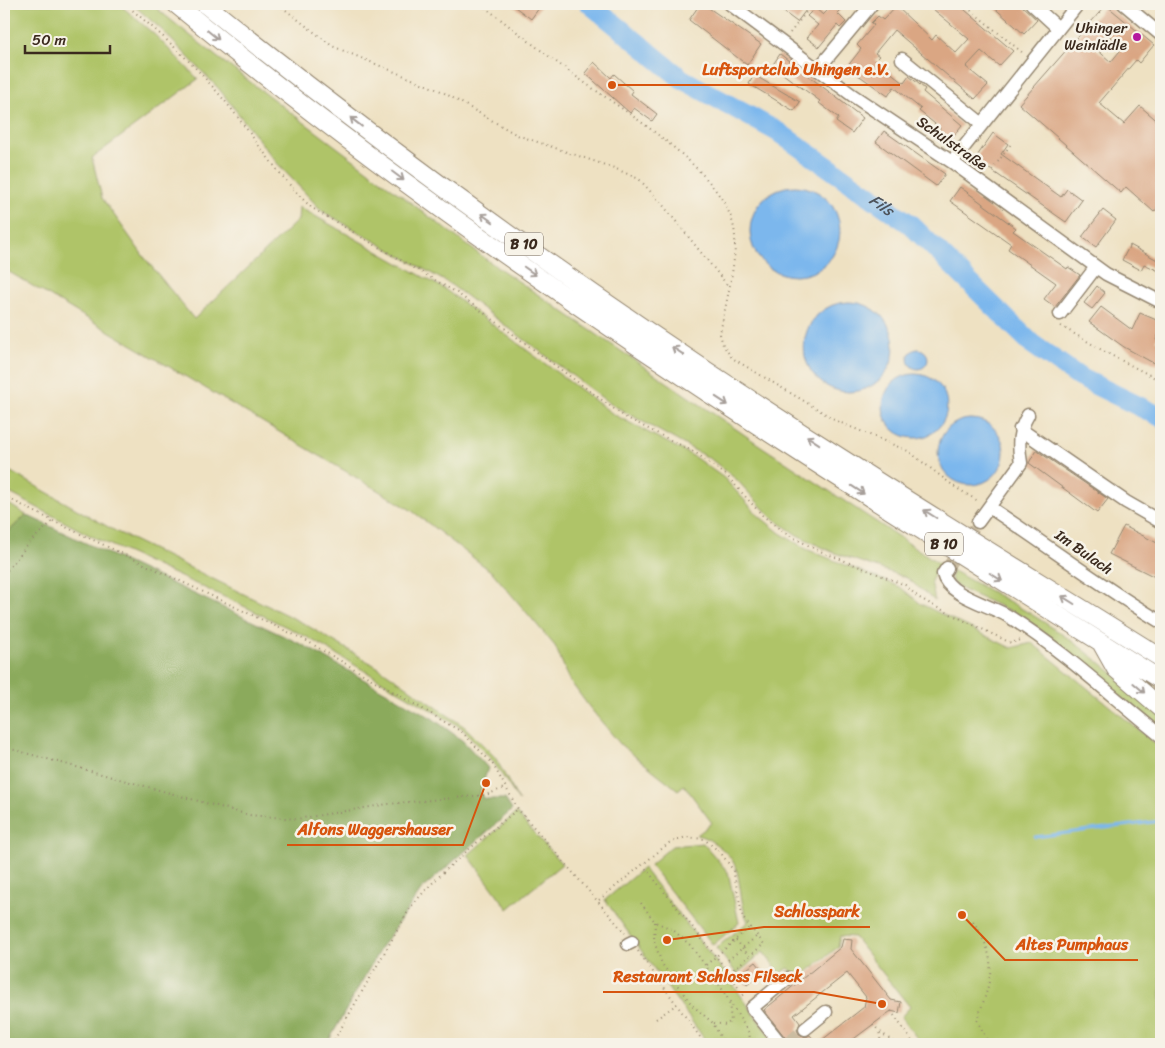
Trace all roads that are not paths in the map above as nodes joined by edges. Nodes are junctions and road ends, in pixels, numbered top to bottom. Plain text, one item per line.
1 (176, 4) edge
2 (205, 4) edge
3 (730, 4) edge
4 (872, 4) edge
5 (1032, 4) edge
6 (1078, 4) edge
7 (1124, 4) edge
8 (1058, 28) junction
9 (1161, 35) edge
10 (902, 60) dead end
11 (818, 69) junction
12 (981, 123) junction
13 (952, 162) junction
14 (1096, 267) junction
15 (1161, 302) edge
16 (1060, 314) road end
17 (1028, 415) dead end
18 (1020, 429) junction
19 (989, 508) junction
20 (978, 522) tunnel mouth
21 (1161, 522) edge
22 (947, 568) dead end
23 (1161, 622) edge
24 (1109, 626) junction
25 (1100, 642) junction
26 (1161, 643) edge
27 (1161, 658) edge
28 (1161, 680) edge
29 (1161, 708) edge
30 (1161, 736) edge
31 (788, 978) dead end
32 (826, 1012) dead end
33 (805, 1029) tunnel mouth
34 (785, 1044) edge

1 -> 25 highway, B 10
24 -> 2 highway, B 10
3 - 11 street, Schulstraße
4 - 11 street
5 - 8 street
6 - 8 street
7 - 9 street
8 - 12 street
10 - 12 street
11 - 13 street, Schulstraße
12 - 13 street
13 - 14 street, Schulstraße
14 - 15 street, Schulstraße
14 - 16 street
17 - 18 street
18 - 19 street
18 - 21 street
19 - 20 street
19 - 23 street, Im Bulach
22 - 30 street
24 - 26 highway, B 10
24 - 27 highway, B 10
25 - 28 highway, B 10
25 -> 29 highway
31 - 34 street
32 - 33 street

